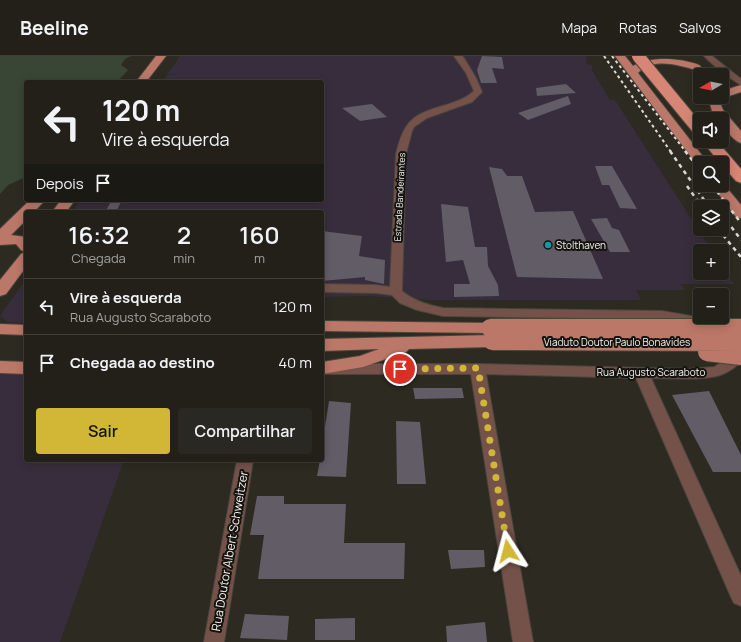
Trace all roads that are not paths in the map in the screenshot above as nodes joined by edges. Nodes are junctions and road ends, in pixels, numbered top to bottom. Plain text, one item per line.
1 (161, 56) edge
2 (172, 56) edge
3 (458, 56) edge
4 (620, 56) edge
5 (638, 56) edge
6 (643, 56) edge
7 (648, 56) edge
8 (686, 56) edge
9 (708, 56) edge
10 (693, 68) edge
11 (696, 68) edge
12 (633, 72) junction
13 (143, 80) edge
14 (154, 80) edge
15 (740, 89) edge
16 (729, 93) edge
17 (715, 104) edge
18 (723, 104) edge
19 (693, 117) edge
20 (693, 119) edge
21 (741, 127) edge
22 (741, 139) edge
23 (717, 148) edge
24 (728, 148) edge
25 (697, 156) edge
26 (741, 163) edge
27 (741, 178) edge
28 (724, 192) edge
29 (36, 202) edge
30 (28, 210) edge
31 (24, 214) edge
32 (741, 214) edge
33 (0, 237) edge
34 (0, 241) edge
35 (24, 244) edge
36 (24, 260) edge
37 (324, 288) edge
38 (0, 291) edge
39 (396, 292) junction
40 (741, 324) edge
41 (324, 326) edge
42 (701, 328) junction
43 (741, 328) edge
44 (0, 329) edge
45 (24, 330) edge
46 (491, 335) junction
47 (741, 342) edge
48 (431, 343) junction
49 (605, 343) junction
50 (324, 345) edge
51 (741, 356) edge
52 (0, 367) edge
53 (24, 368) edge
54 (478, 368) junction
55 (324, 369) edge
56 (324, 369) edge
57 (641, 373) junction
58 (245, 462) edge
59 (741, 598) edge
60 (214, 642) edge
61 (523, 642) edge

1 - 13 main road
2 - 14 main road
3 - 39 street, Estrada Bandeirantes
4 - 12 main road
5 - 20 highway, bridge
6 - 12 main road
7 - 19 highway
8 - 11 main road
9 - 15 street
10 - 12 main road
12 - 25 main road
15 - 16 main road
17 - 22 main road
18 - 21 main road
23 - 27 highway
24 - 26 highway
28 - 32 main road
29 - 30 main road
31 - 33 main road
34 - 35 main road
36 - 38 main road
37 - 39 street, Rua Augusto Scaraboto
39 - 57 street, Rua Augusto Scaraboto
40 - 42 main road, bridge
41 - 46 main road
42 - 43 main road, bridge
42 - 46 main road, bridge
44 - 45 main road
46 - 48 main road
46 - 49 main road, Viaduto Doutor Paulo Bonavides, bridge
47 - 49 main road, Viaduto Doutor Paulo Bonavides, bridge
48 - 50 main road
48 - 55 main road
49 - 51 main road, bridge
52 - 53 main road
54 - 56 street, Rua Augusto Scaraboto
54 - 57 street, Rua Augusto Scaraboto
54 - 61 street
57 - 59 street
58 - 60 street, Rua Doutor Albert Schweitzer

